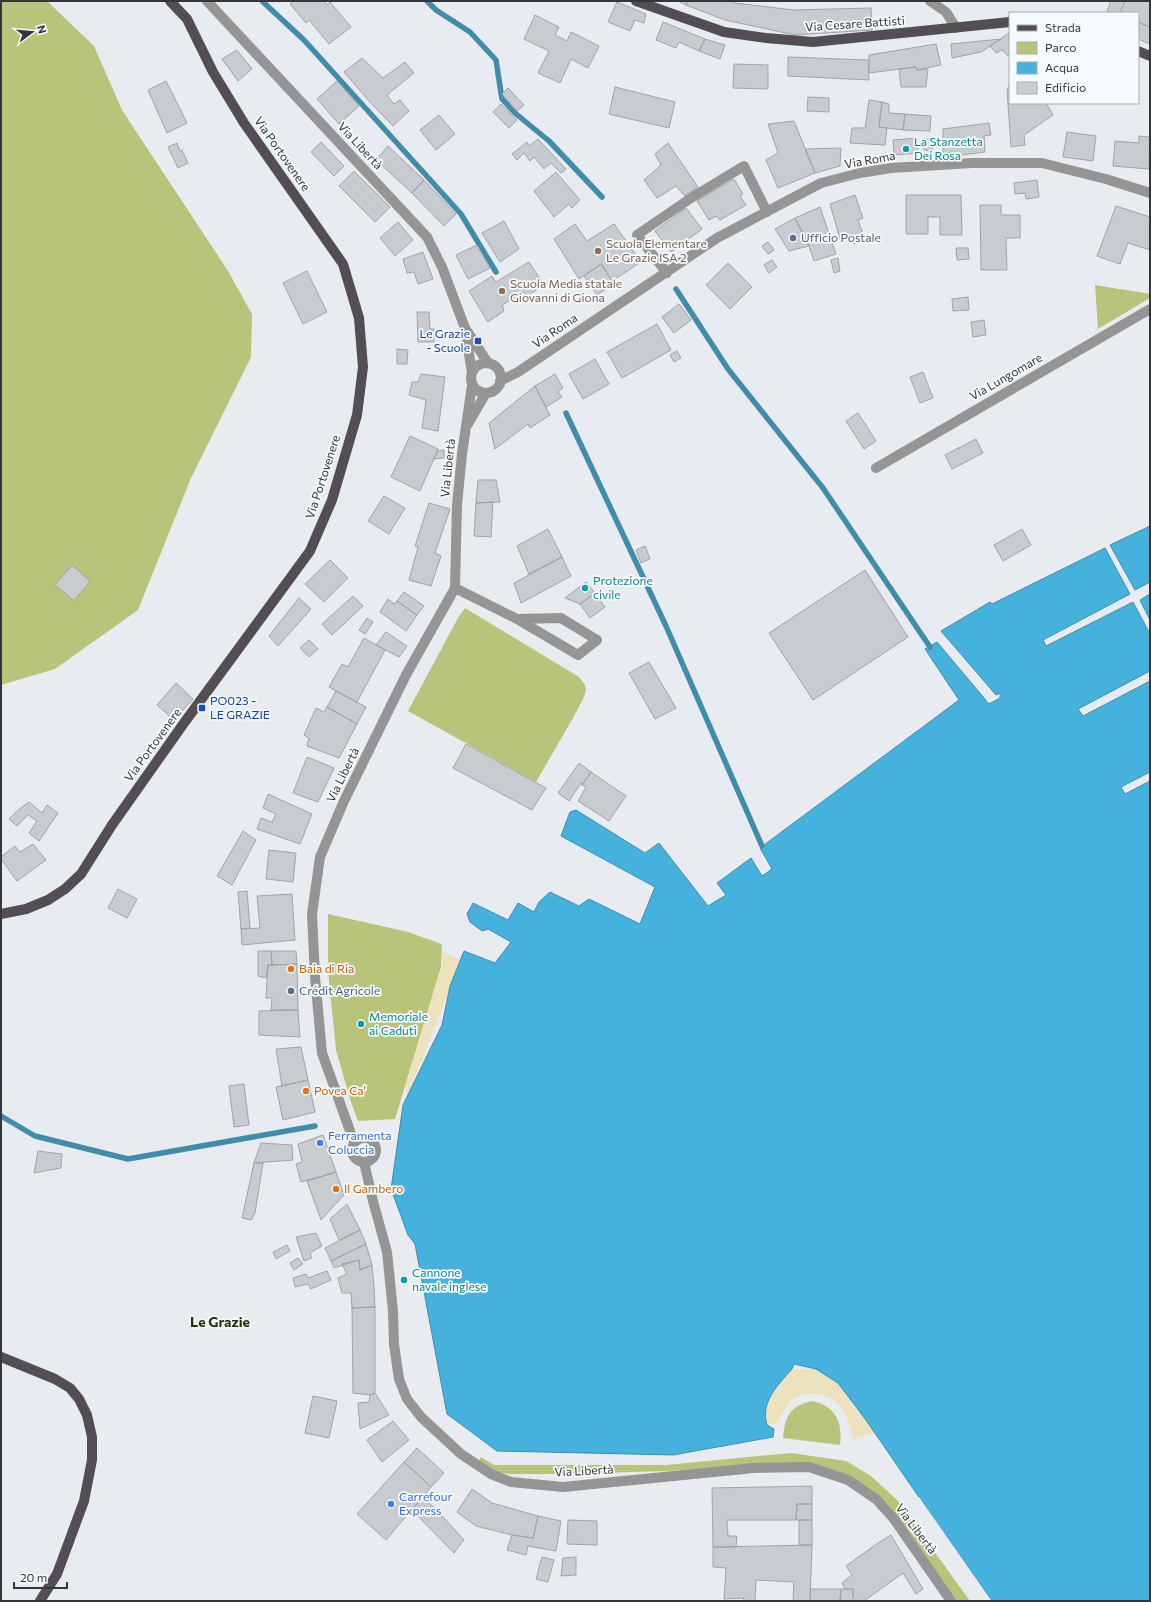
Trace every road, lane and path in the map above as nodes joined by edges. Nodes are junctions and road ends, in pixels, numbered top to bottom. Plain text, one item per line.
1 (170, 1) edge
2 (207, 1) edge
3 (636, 1) edge
4 (930, 1) edge
5 (1009, 22) edge
6 (956, 28) junction
7 (1139, 51) edge
8 (1150, 56) edge
9 (1150, 193) edge
10 (767, 212) junction
11 (667, 273) junction
12 (1150, 309) edge
13 (465, 328) junction
14 (492, 365) junction
15 (518, 372) junction
16 (472, 373) junction
17 (500, 381) junction
18 (472, 384) junction
19 (486, 393) junction
20 (465, 430) junction
21 (876, 468) dead end
22 (455, 588) junction
23 (517, 619) junction
24 (1, 914) edge
25 (354, 1142) junction
26 (364, 1162) junction
27 (1, 1357) edge
28 (40, 1601) edge
29 (951, 1601) edge

1 - 24 main road, Via Portovenere
2 - 13 street, Via Libertà
3 - 6 main road, Via Cesare Battisti
4 - 6 street
5 - 6 main road, Via Cesare Battisti
7 - 8 main road
9 - 10 street, Via Roma
10 - 11 street, Via Roma
10 - 11 street
11 - 15 street, Via Roma
12 - 21 street, Via Lungomare
13 - 14 street, Via Libertà
13 - 16 street, Via Libertà
14 - 15 street
14 - 16 street
14 - 17 street
15 - 17 street, Via Roma
16 - 18 street
17 - 19 street
18 - 19 street
18 - 20 street, Via Libertà
19 - 20 street, Via Libertà
20 - 22 street, Via Libertà
22 - 23 street
22 - 25 street, Via Libertà
23 - 23 street
25 - 26 street
25 - 26 street
26 - 29 street, Via Libertà
27 - 28 main road

